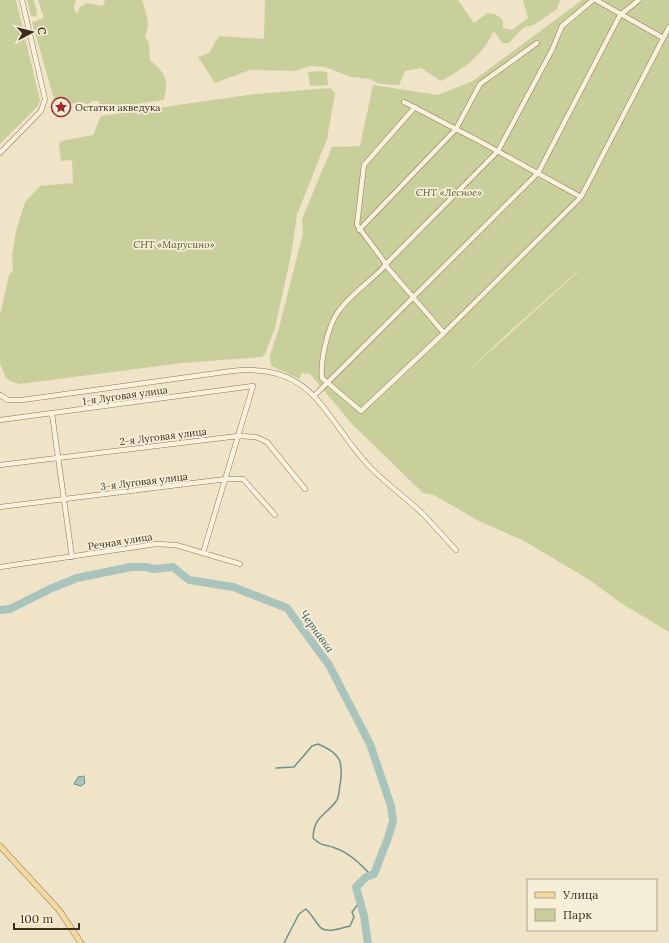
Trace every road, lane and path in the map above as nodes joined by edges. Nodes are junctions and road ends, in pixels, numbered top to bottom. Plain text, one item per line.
1 (22, 0) edge
2 (593, 0) edge
3 (596, 0) edge
4 (639, 0) edge
5 (620, 15) junction
6 (669, 27) edge
7 (663, 38) junction
8 (537, 43) dead end
9 (404, 102) dead end
10 (415, 107) junction
11 (456, 129) junction
12 (498, 151) junction
13 (0, 153) edge
14 (538, 173) junction
15 (581, 197) junction
16 (359, 230) junction
17 (386, 264) junction
18 (414, 297) junction
19 (444, 332) junction
20 (326, 383) junction
21 (0, 395) edge
22 (314, 396) junction
23 (52, 414) junction
24 (0, 420) edge
25 (238, 436) junction
26 (59, 458) junction
27 (0, 465) edge
28 (226, 480) junction
29 (305, 489) dead end
30 (64, 498) junction
31 (0, 507) edge
32 (274, 515) dead end
33 (456, 550) dead end
34 (203, 553) junction
35 (72, 557) junction
36 (240, 564) dead end
37 (0, 567) edge
38 (0, 846) edge
39 (81, 943) edge

1 - 13 street
2 - 12 street
3 - 5 street
4 - 5 street
5 - 7 street
5 - 14 street
6 - 7 street
7 - 15 street
8 - 11 street
9 - 10 street
10 - 11 street
10 - 16 street
11 - 12 street
11 - 16 street
12 - 14 street
12 - 17 street
14 - 15 street
14 - 18 street
15 - 19 street
16 - 17 street
17 - 18 street
17 - 20 street
18 - 19 street
18 - 20 street
19 - 20 street
20 - 22 street
21 - 22 street
22 - 33 street
23 - 24 street, 1-я Луговая улица
23 - 25 street, 1-я Луговая улица
23 - 26 street
25 - 26 street, 2-я Луговая улица
25 - 28 street
25 - 29 street, 2-я Луговая улица
26 - 27 street, 2-я Луговая улица
26 - 30 street
28 - 30 street, 3-я Луговая улица
28 - 32 street, 3-я Луговая улица
28 - 34 street
30 - 31 street, 3-я Луговая улица
30 - 35 street
34 - 35 street, Речная улица
34 - 36 street, Речная улица
35 - 37 street, Речная улица
38 - 39 main road

